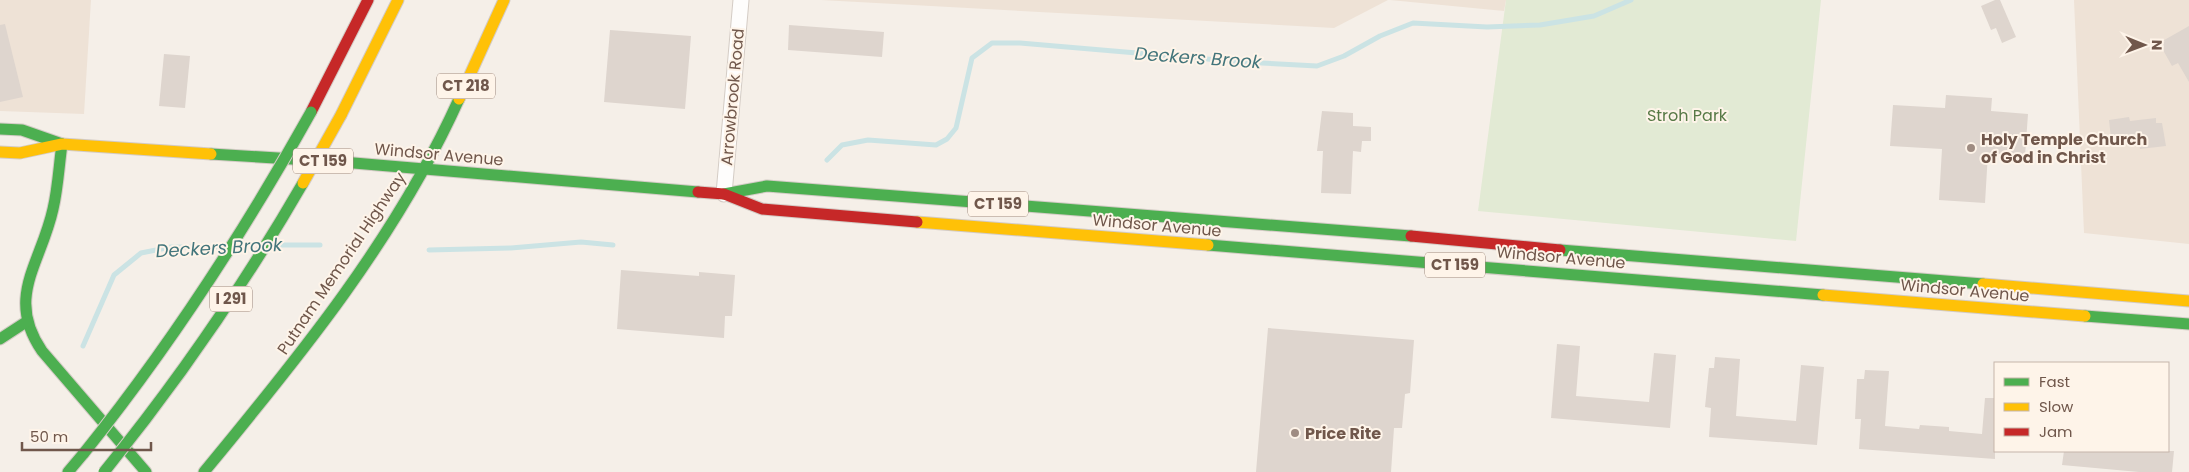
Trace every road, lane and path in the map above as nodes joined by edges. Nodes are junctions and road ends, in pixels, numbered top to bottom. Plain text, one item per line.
1 (368, 0) edge
2 (398, 0) edge
3 (504, 0) edge
4 (741, 0) edge
5 (0, 129) edge
6 (62, 144) junction
7 (0, 152) edge
8 (423, 169) junction
9 (724, 194) junction
10 (870, 194) junction
11 (868, 218) junction
12 (1269, 237) junction
13 (1677, 259) junction
14 (1874, 275) junction
15 (1675, 283) junction
16 (1872, 299) junction
17 (2189, 300) edge
18 (26, 322) junction
19 (2189, 324) edge
20 (0, 339) edge
21 (68, 472) edge
22 (104, 472) edge
23 (146, 472) edge
24 (204, 472) edge

1 - 21 main road, I 291, bridge
2 - 22 main road, I 291, bridge
3 - 8 main road, Putnam Memorial Highway / CT 218
4 - 9 street, Arrowbrook Road
5 - 6 main road, Windsor Avenue / CT 159
6 - 7 main road, Windsor Avenue / CT 159
6 - 8 main road, Windsor Avenue / CT 159
6 - 18 main road
8 - 9 main road, Windsor Avenue / CT 159
8 - 24 main road, Putnam Memorial Highway
9 - 10 main road, Windsor Avenue / CT 159
9 - 11 main road, Windsor Avenue / CT 159
10 - 11 main road
10 - 12 main road, Windsor Avenue / CT 159
11 - 12 main road, Windsor Avenue / CT 159
12 - 13 main road, Windsor Avenue / CT 159
12 - 15 main road, Windsor Avenue / CT 159
13 - 14 main road, Windsor Avenue / CT 159
13 - 15 main road
14 - 16 main road
14 - 17 main road, Windsor Avenue / CT 159
15 - 16 main road, Windsor Avenue / CT 159
16 - 19 main road, Windsor Avenue / CT 159
18 - 20 main road
18 - 23 main road

